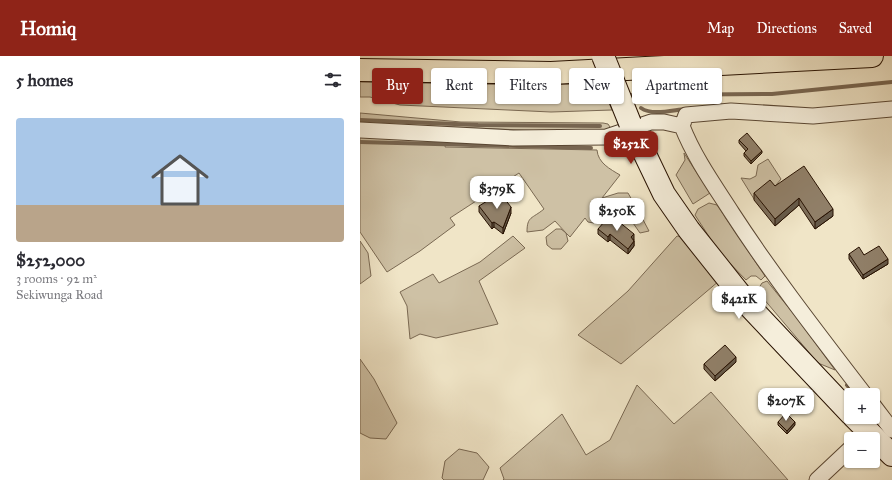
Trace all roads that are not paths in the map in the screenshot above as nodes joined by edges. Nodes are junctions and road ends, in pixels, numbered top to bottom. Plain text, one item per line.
1 (603, 56) edge
2 (872, 56) edge
3 (360, 70) edge
4 (892, 109) edge
5 (631, 125) junction
6 (682, 126) junction
7 (360, 130) edge
8 (860, 388) edge
9 (844, 407) edge
10 (880, 414) edge
11 (860, 428) edge
12 (892, 430) edge
13 (844, 455) edge
14 (892, 455) edge
15 (817, 480) edge

1 - 5 main road, bridge
2 - 3 highway
4 - 6 street
5 - 6 street
5 - 7 street
5 - 9 main road
6 - 8 street
10 - 12 street
11 - 14 main road
13 - 15 street

